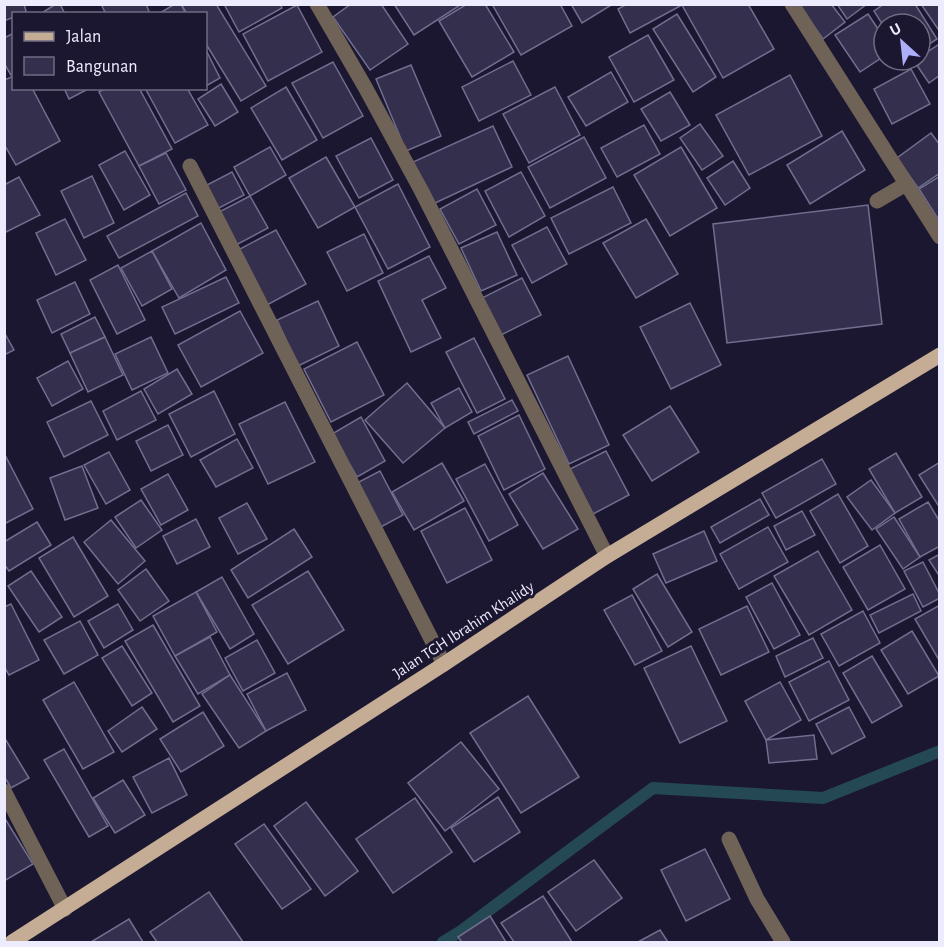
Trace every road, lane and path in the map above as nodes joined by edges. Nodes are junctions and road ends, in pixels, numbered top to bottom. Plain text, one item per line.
1 (317, 4) edge
2 (792, 4) edge
3 (190, 166) dead end
4 (906, 184) junction
5 (877, 201) dead end
6 (939, 237) edge
7 (939, 355) edge
8 (607, 556) junction
9 (444, 664) junction
10 (4, 791) edge
11 (729, 839) dead end
12 (65, 909) junction
13 (12, 942) edge
14 (783, 942) edge

1 - 8 street
2 - 4 street
3 - 9 street
4 - 5 street
4 - 6 street
7 - 8 main road, Jalan TGH Ibrahim Khalidy
8 - 9 main road, Jalan TGH Ibrahim Khalidy
9 - 12 main road, Jalan TGH Ibrahim Khalidy
10 - 12 street
11 - 14 street
12 - 13 main road, Jalan TGH Ibrahim Khalidy

